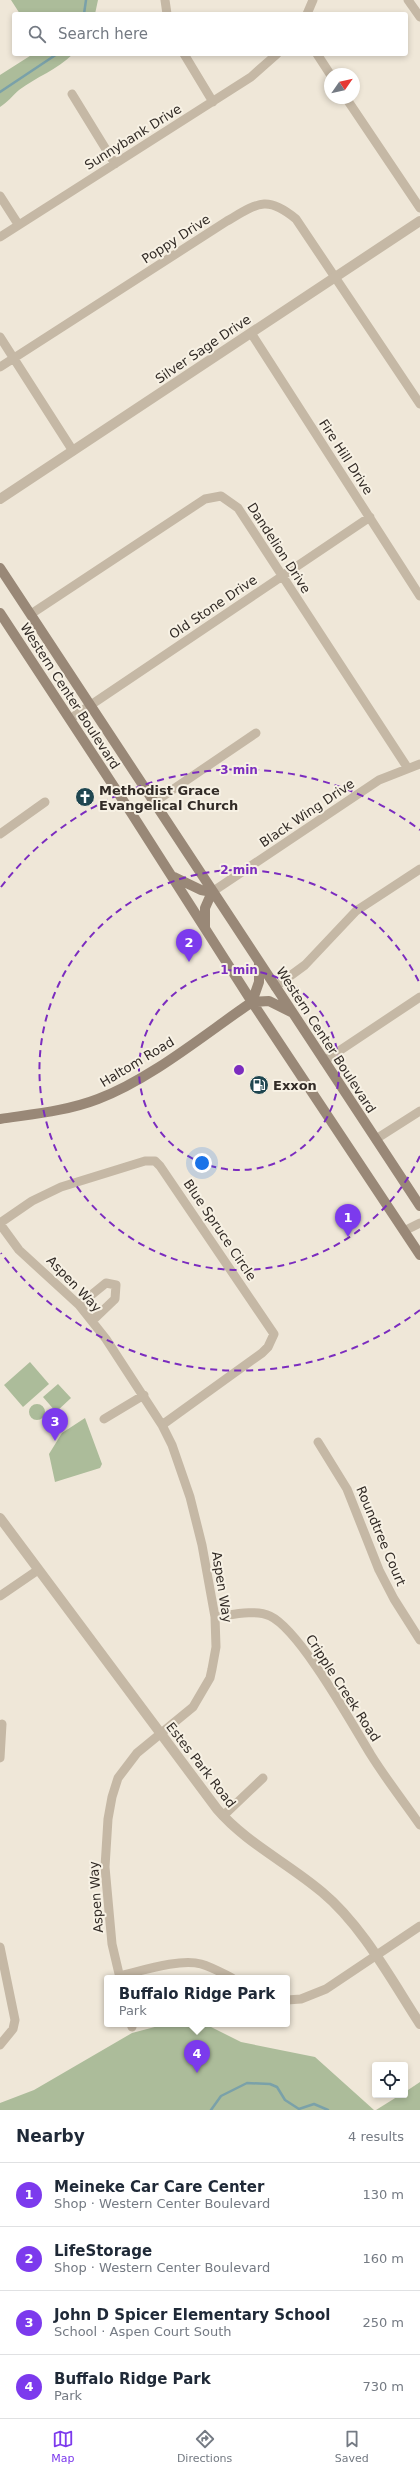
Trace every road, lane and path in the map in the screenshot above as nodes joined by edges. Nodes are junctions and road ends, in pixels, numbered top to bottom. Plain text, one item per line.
1 (165, 0) edge
2 (313, 0) edge
3 (408, 0) edge
4 (167, 12) edge
5 (308, 12) edge
6 (420, 17) edge
7 (185, 56) edge
8 (274, 56) edge
9 (318, 56) edge
10 (326, 68) edge
11 (72, 94) dead end
12 (213, 102) junction
13 (350, 104) edge
14 (115, 164) junction
15 (0, 196) edge
16 (420, 208) edge
17 (420, 221) edge
18 (18, 224) junction
19 (0, 236) edge
20 (336, 276) junction
21 (251, 333) junction
22 (0, 337) edge
23 (14, 359) junction
24 (0, 367) edge
25 (420, 404) edge
26 (73, 451) junction
27 (0, 499) edge
28 (370, 517) junction
29 (0, 568) edge
30 (282, 576) junction
31 (420, 596) edge
32 (0, 613) edge
33 (31, 614) junction
34 (90, 706) junction
35 (70, 719) junction
36 (256, 733) dead end
37 (420, 764) edge
38 (407, 767) junction
39 (45, 802) dead end
40 (153, 803) junction
41 (0, 834) edge
42 (420, 869) edge
43 (171, 875) junction
44 (212, 892) junction
45 (205, 928) junction
46 (259, 963) junction
47 (275, 987) junction
48 (420, 997) edge
49 (252, 1002) junction
50 (292, 1013) junction
51 (324, 1061) junction
52 (420, 1111) edge
53 (0, 1119) edge
54 (376, 1139) junction
55 (420, 1206) edge
56 (420, 1223) edge
57 (0, 1224) edge
58 (404, 1231) junction
59 (420, 1255) edge
60 (79, 1305) junction
61 (92, 1321) junction
62 (144, 1396) junction
63 (104, 1419) dead end
64 (162, 1425) junction
65 (318, 1442) dead end
66 (0, 1518) edge
67 (38, 1570) junction
68 (0, 1596) edge
69 (215, 1617) junction
70 (420, 1640) edge
71 (2, 1724) dead end
72 (160, 1734) junction
73 (0, 1758) edge
74 (262, 1778) dead end
75 (223, 1816) junction
76 (420, 1825) edge
77 (420, 1926) edge
78 (0, 1947) edge
79 (375, 1956) junction
80 (120, 1975) edge
81 (127, 1975) edge
82 (226, 1975) edge
83 (290, 2000) edge
84 (420, 2024) edge
85 (0, 2045) edge

1 - 4 street
2 - 5 street
3 - 6 street
7 - 12 street
8 - 12 street, Sunnybank Drive
9 - 10 street
11 - 14 street
12 - 14 street, Sunnybank Drive
13 - 16 street
14 - 18 street, Sunnybank Drive
15 - 18 street
17 - 20 street, Silver Sage Drive
18 - 19 street, Sunnybank Drive
20 - 21 street, Silver Sage Drive
20 - 23 street, Poppy Drive
20 - 25 street, Poppy Drive
21 - 26 street, Silver Sage Drive
21 - 28 street, Fire Hill Drive
22 - 23 street
23 - 24 street, Poppy Drive
23 - 26 street
26 - 27 street, Silver Sage Drive
28 - 30 street, Old Stone Drive
28 - 31 street, Fire Hill Drive
29 - 33 main road, Western Center Boulevard
30 - 33 street, Dandelion Drive
30 - 34 street, Old Stone Drive
30 - 38 street, Dandelion Drive
32 - 35 main road, Western Center Boulevard
33 - 34 main road, Western Center Boulevard
34 - 35 street, Old Stone Drive
34 - 40 main road, Western Center Boulevard
35 - 43 main road, Western Center Boulevard
36 - 40 street
37 - 38 street, Black Wing Drive
38 - 44 street, Black Wing Drive
39 - 41 street
40 - 44 main road, Western Center Boulevard
42 - 47 street
43 - 44 main road
43 - 45 main road, Western Center Boulevard
44 - 45 main road
44 - 46 main road, Western Center Boulevard
45 - 49 main road, Western Center Boulevard
46 - 47 main road, Western Center Boulevard
46 - 49 main road
47 - 50 main road, Western Center Boulevard
48 - 51 street
49 - 50 main road
49 - 53 main road, Haltom Road
49 - 58 main road, Western Center Boulevard
50 - 51 main road, Western Center Boulevard
51 - 54 main road, Western Center Boulevard
52 - 54 street
54 - 55 main road, Western Center Boulevard
56 - 58 street
57 - 60 street, Aspen Way
57 - 64 street, Blue Spruce Circle
58 - 59 main road, Western Center Boulevard
60 - 61 street, Aspen Way
60 - 61 street
61 - 62 street, Aspen Way
62 - 63 street
62 - 64 street, Aspen Way
64 - 69 street, Aspen Way
65 - 70 street, Roundtree Court
66 - 67 street, Estes Park Road
67 - 68 street
67 - 72 street, Estes Park Road
69 - 72 street, Aspen Way
69 - 76 street, Cripple Creek Road
71 - 73 street
72 - 75 street, Estes Park Road
72 - 80 street, Aspen Way
74 - 75 street
75 - 79 street, Estes Park Road
77 - 79 street
78 - 85 street
79 - 83 street
79 - 84 street, Estes Park Road
81 - 82 street

